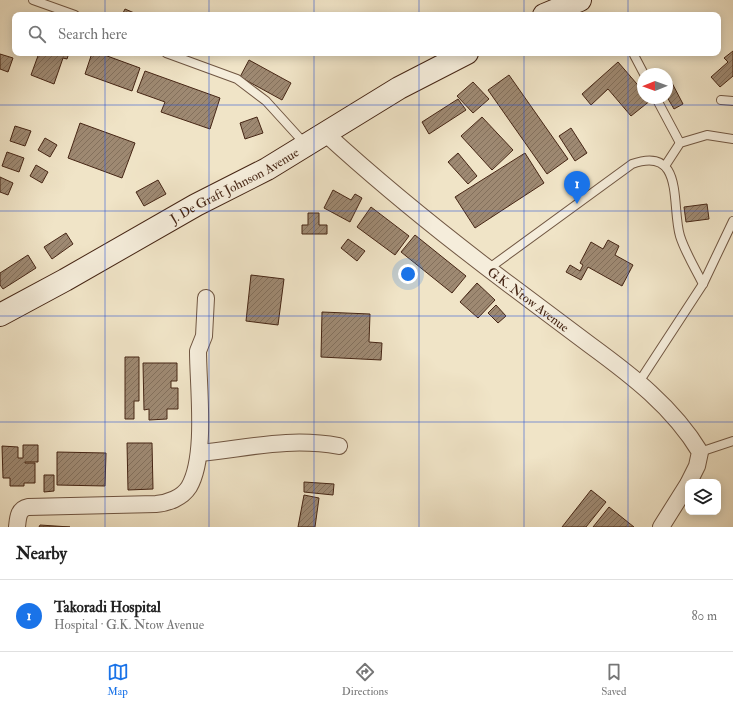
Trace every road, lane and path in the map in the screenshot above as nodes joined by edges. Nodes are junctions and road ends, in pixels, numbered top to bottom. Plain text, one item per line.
1 (33, 0) edge
2 (580, 0) edge
3 (66, 12) edge
4 (551, 12) edge
5 (174, 56) edge
6 (461, 56) edge
7 (634, 56) dead end
8 (641, 68) edge
9 (721, 100) dead end
10 (733, 102) edge
11 (659, 104) edge
12 (325, 133) junction
13 (733, 139) edge
14 (680, 143) junction
15 (306, 145) junction
16 (665, 166) junction
17 (733, 221) edge
18 (488, 269) junction
19 (702, 284) junction
20 (206, 298) dead end
21 (0, 315) edge
22 (639, 382) junction
23 (733, 441) edge
24 (339, 446) dead end
25 (700, 452) junction
26 (200, 453) junction
27 (691, 479) edge
28 (685, 489) edge
29 (17, 527) edge
30 (661, 527) edge

1 - 3 lane
2 - 4 street
5 - 15 lane
6 - 12 street, J. De Graft Johnson Avenue
7 - 8 lane
9 - 10 lane
11 - 14 lane
12 - 15 street, J. De Graft Johnson Avenue
12 - 18 street, G.K. Ntow Avenue
13 - 14 lane
14 - 16 lane
15 - 21 street, J. De Graft Johnson Avenue
16 - 18 lane
16 - 19 lane
17 - 19 lane
18 - 22 street, G.K. Ntow Avenue
19 - 22 lane
20 - 26 street
22 - 25 street, G.K. Ntow Avenue
23 - 25 lane
24 - 26 street
25 - 27 street
26 - 29 street
28 - 30 street

